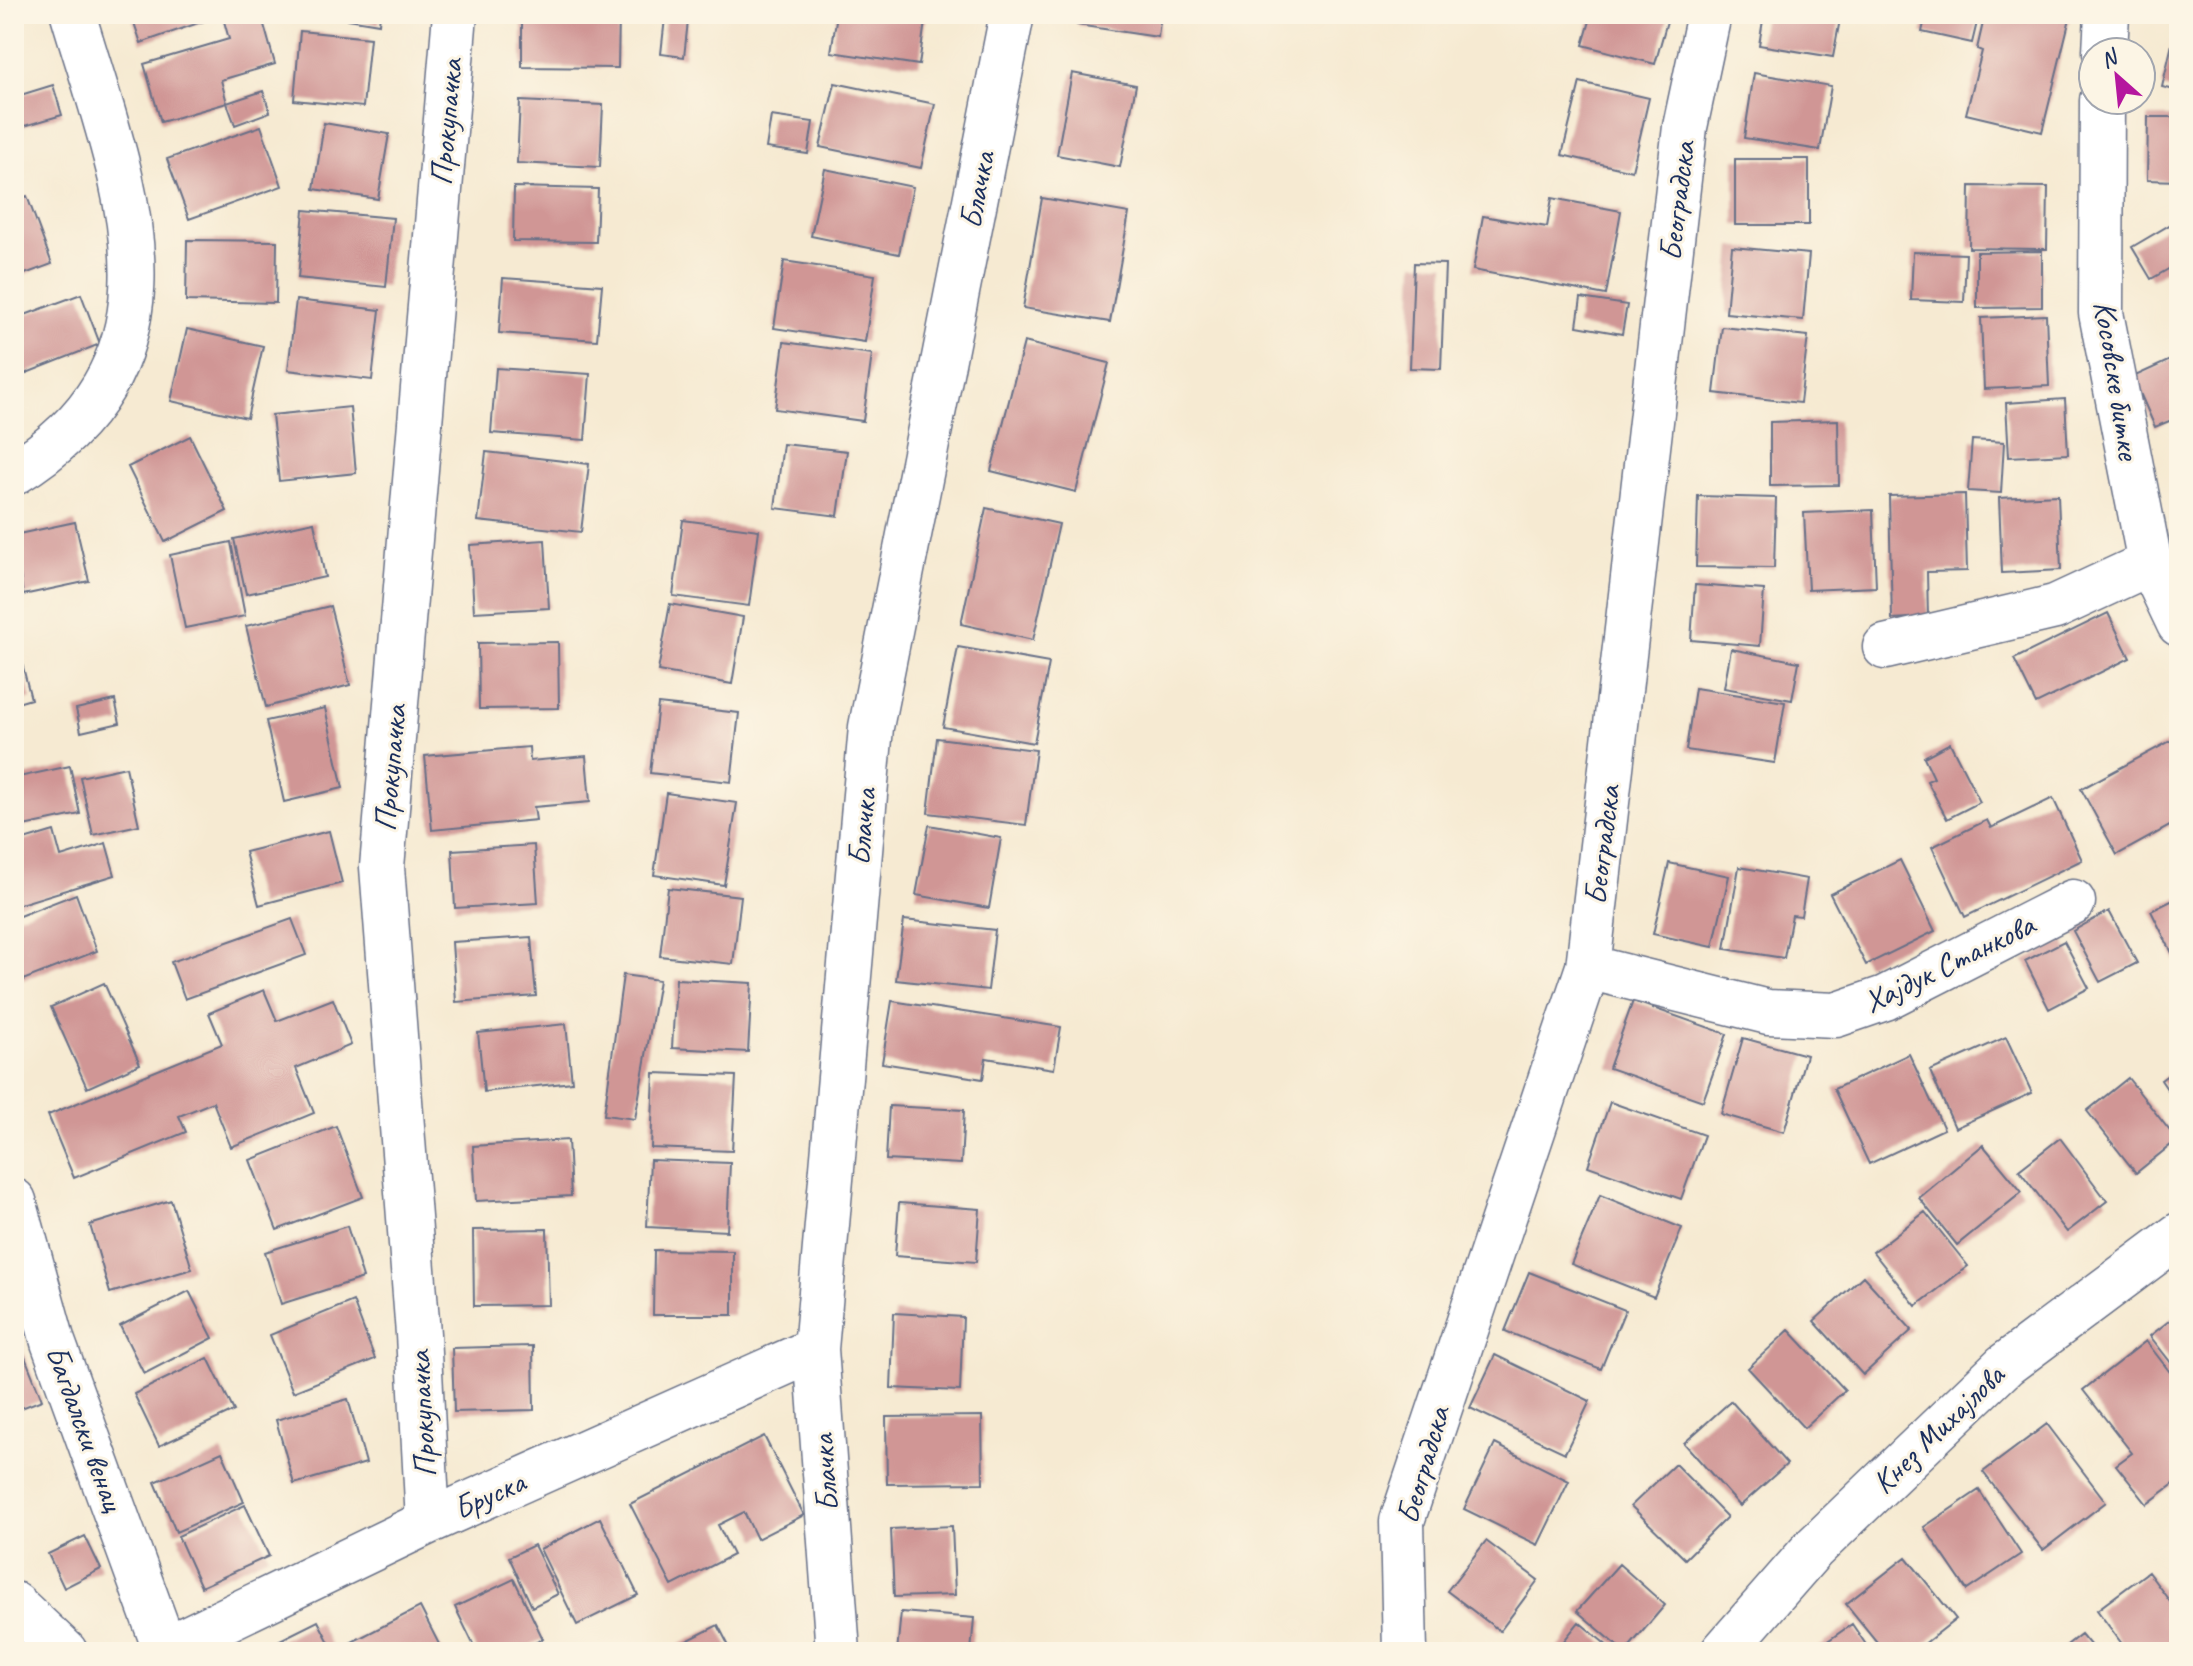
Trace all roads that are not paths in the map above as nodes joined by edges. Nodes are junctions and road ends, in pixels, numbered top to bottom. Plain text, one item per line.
1 (73, 14) edge
2 (455, 14) edge
3 (1012, 14) edge
4 (1709, 14) edge
5 (2107, 14) edge
6 (2106, 36) edge
7 (2102, 116) edge
8 (14, 473) edge
9 (2150, 563) junction
10 (2179, 624) edge
11 (1885, 647) dead end
12 (2073, 902) dead end
13 (1588, 967) junction
14 (14, 1201) edge
15 (2179, 1235) edge
16 (816, 1349) junction
17 (428, 1522) junction
18 (14, 1604) edge
19 (163, 1651) edge
20 (65, 1652) edge
21 (838, 1652) edge
22 (1405, 1652) edge
23 (1723, 1652) edge

1 - 8 street
2 - 17 street, Прокупачка
3 - 16 street, Блачка
4 - 13 street, Београдска
5 - 6 street
7 - 9 street, Косовске битке
9 - 10 street, Косовске битке
9 - 11 street
12 - 13 street, Хајдук Станкова
13 - 22 street, Београдска
14 - 19 street, Багдалски венац
15 - 23 street, Кнез Михајлова
16 - 17 street, Бруска
16 - 21 street, Блачка
17 - 19 street, Бруска
18 - 20 street

